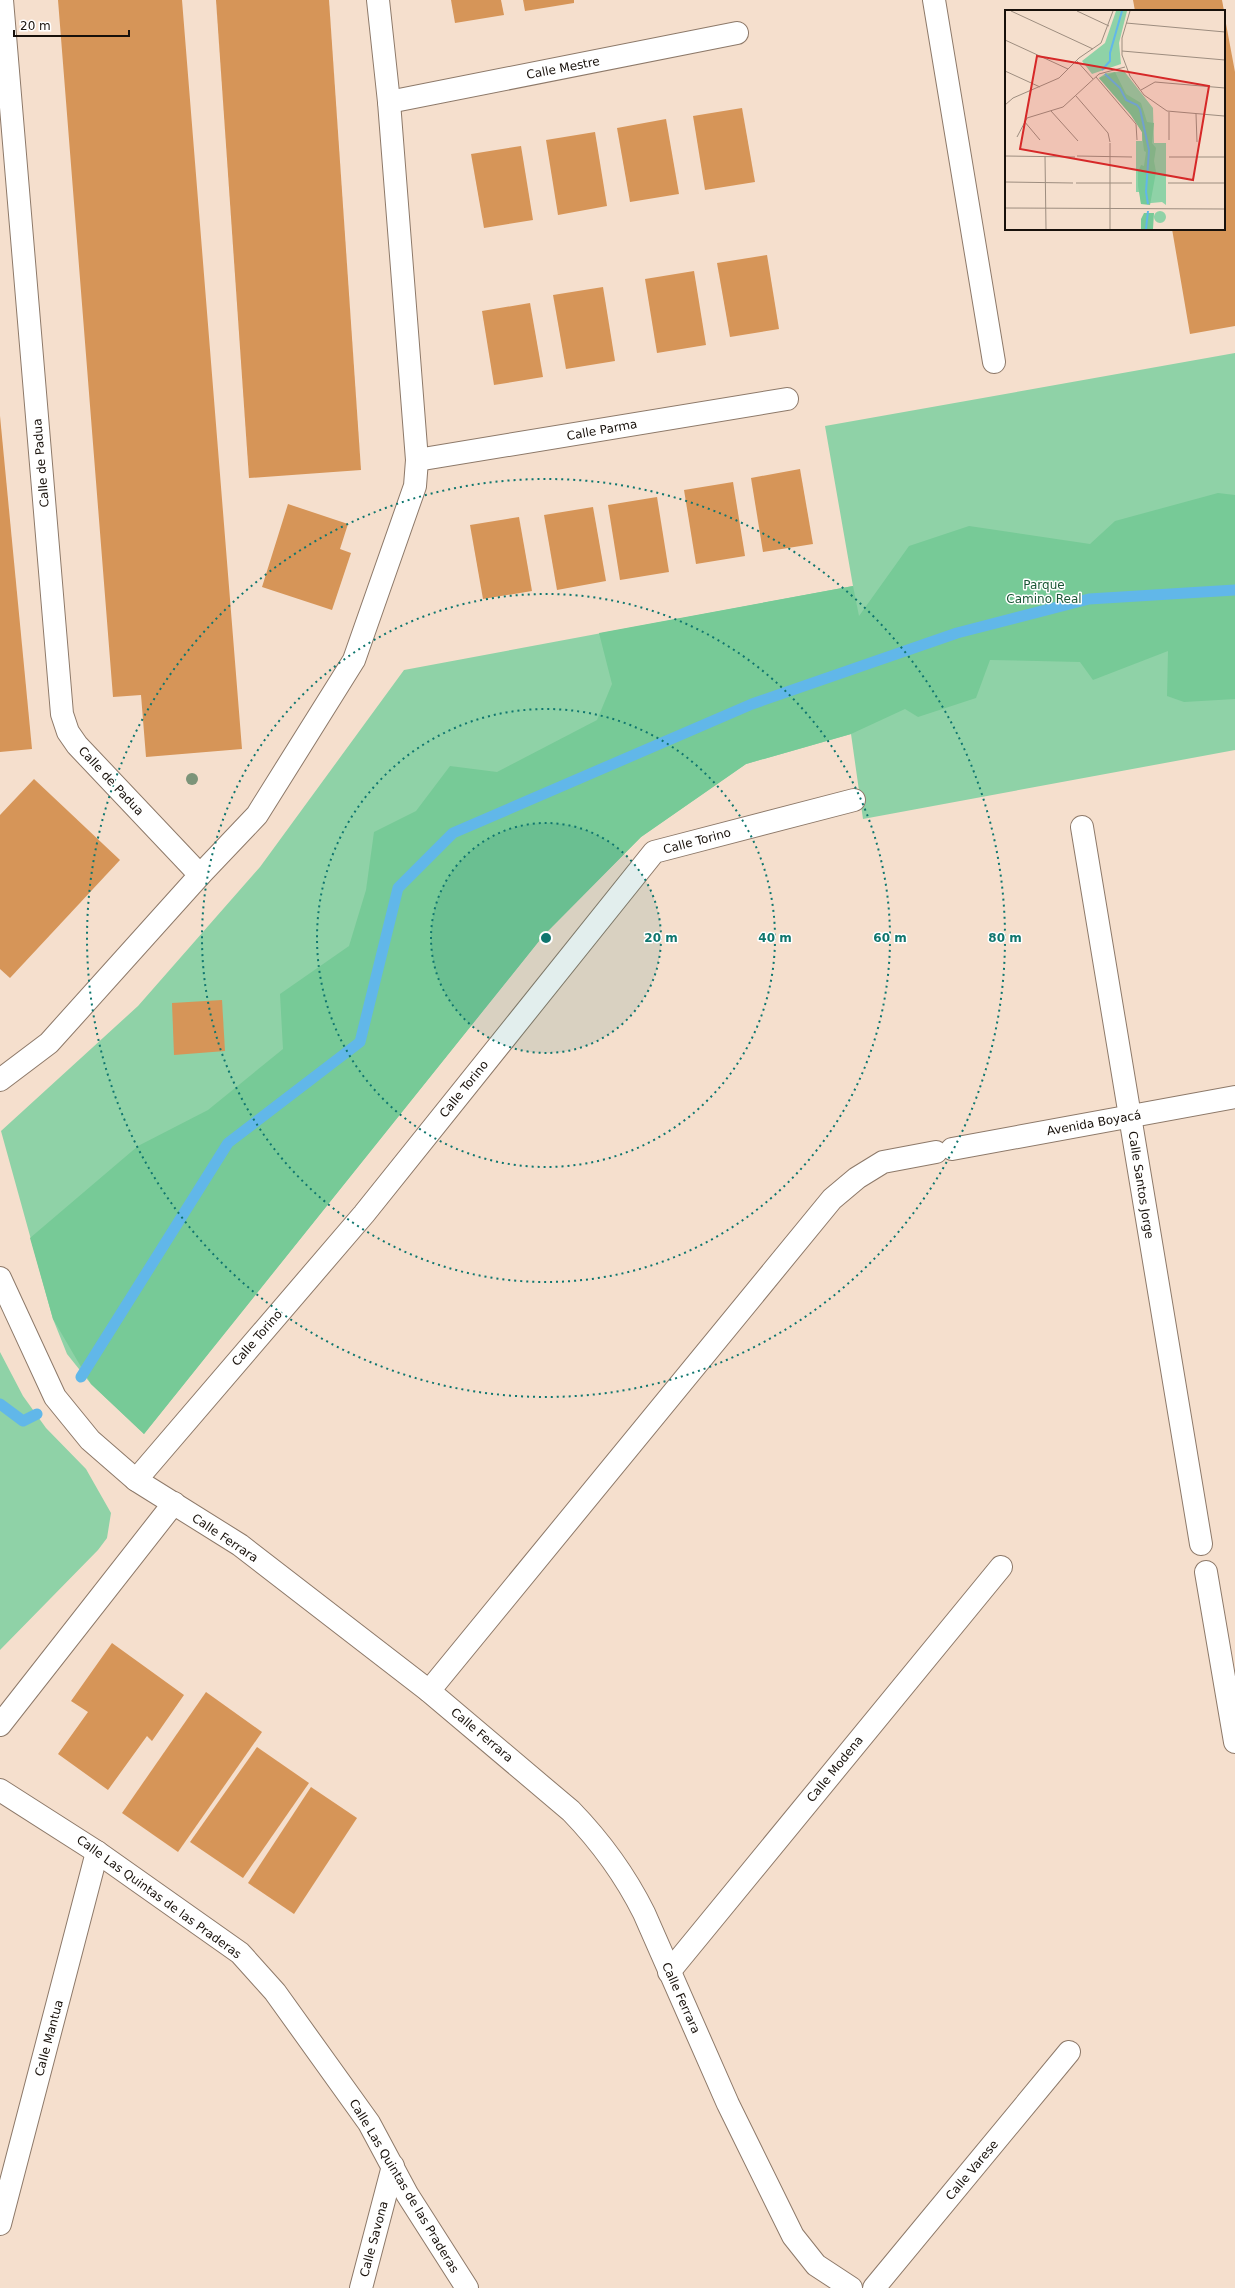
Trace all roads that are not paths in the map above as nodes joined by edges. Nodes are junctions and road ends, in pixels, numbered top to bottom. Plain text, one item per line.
1 (2, 0) edge
2 (378, 0) edge
3 (934, 0) edge
4 (737, 33) dead end
5 (389, 102) junction
6 (994, 362) dead end
7 (787, 399) dead end
8 (417, 460) junction
9 (854, 800) dead end
10 (1082, 827) dead end
11 (200, 875) junction
12 (0, 1080) edge
13 (1235, 1097) edge
14 (1129, 1117) junction
15 (0, 1278) edge
16 (136, 1480) junction
17 (174, 1503) junction
18 (1201, 1544) dead end
19 (1001, 1567) dead end
20 (1206, 1572) dead end
21 (429, 1690) junction
22 (0, 1725) edge
23 (1235, 1742) edge
24 (0, 1790) edge
25 (97, 1852) junction
26 (669, 1972) junction
27 (1069, 2052) dead end
28 (393, 2166) junction
29 (0, 2224) edge
30 (361, 2288) edge
31 (467, 2288) edge
32 (851, 2288) edge
33 (874, 2288) edge

1 - 11 street, Calle de Padua
2 - 5 street
3 - 6 street
4 - 5 street, Calle Mestre
5 - 8 street
7 - 8 street, Calle Parma
8 - 11 street
9 - 16 street, Calle Torino
10 - 14 street, Calle Santos Jorge
11 - 12 street
13 - 14 street, Avenida Boyacá
14 - 18 street, Calle Santos Jorge
14 - 21 street, Avenida Boyacá
15 - 16 street, Calle Ferrara
16 - 17 street, Calle Ferrara
17 - 21 street, Calle Ferrara
17 - 22 street
19 - 26 street, Calle Modena
20 - 23 street
21 - 26 street, Calle Ferrara
24 - 25 street, Calle Las Quintas de las Praderas
25 - 28 street, Calle Las Quintas de las Praderas
25 - 29 street, Calle Mantua
26 - 32 street, Calle Ferrara
27 - 33 street, Calle Varese
28 - 30 street, Calle Savona
28 - 31 street, Calle Las Quintas de las Praderas

